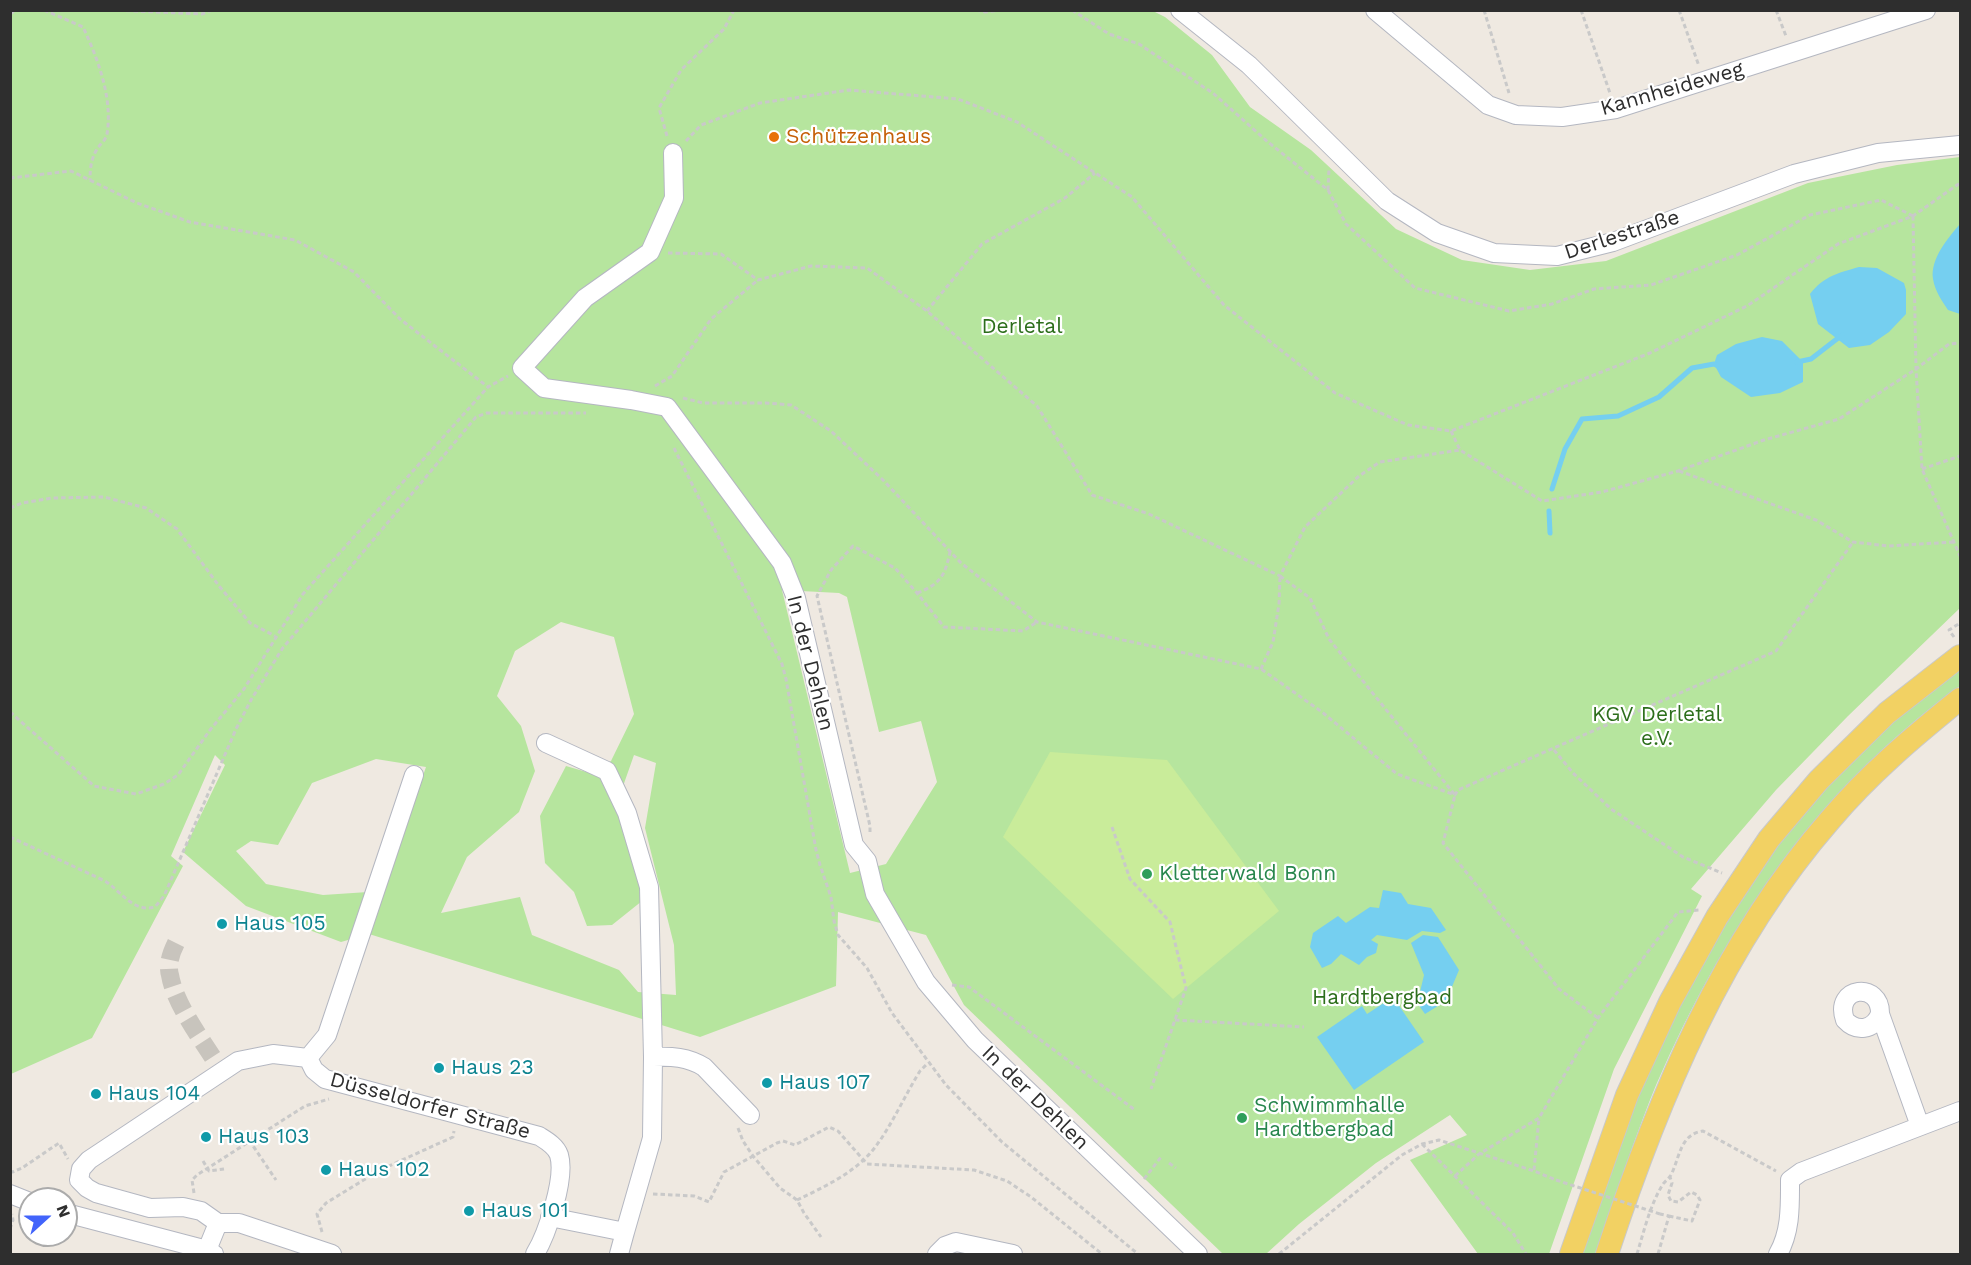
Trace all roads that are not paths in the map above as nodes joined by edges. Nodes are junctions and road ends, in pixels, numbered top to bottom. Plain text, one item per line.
1 (1180, 10) edge
2 (1375, 10) edge
3 (1926, 10) edge
4 (1960, 145) edge
5 (673, 153) road end
6 (1958, 647) edge
7 (1960, 699) edge
8 (546, 743) dead end
9 (414, 775) dead end
10 (1880, 1014) dead end
11 (653, 1057) junction
12 (308, 1058) junction
13 (1960, 1111) edge
14 (750, 1115) dead end
15 (1920, 1126) junction
16 (78, 1216) edge
17 (550, 1217) junction
18 (218, 1223) junction
19 (625, 1232) junction
20 (210, 1252) edge
21 (327, 1253) edge
22 (535, 1254) edge
23 (619, 1254) edge
24 (937, 1254) edge
25 (1013, 1254) edge
26 (1198, 1254) edge
27 (1571, 1254) edge
28 (1608, 1254) edge
29 (1778, 1254) edge

1 - 4 street, Derlestraße
2 - 3 street, Kannheideweg
5 - 26 street, In der Dehlen
6 - 27 main road
7 - 28 main road
8 - 11 street
9 - 12 street
10 - 15 street
11 - 14 street
11 - 19 street
12 - 17 street, Düsseldorfer Straße
12 - 18 street
13 - 15 street
15 - 29 street
16 - 20 street
17 - 19 street
17 - 22 street, Düsseldorfer Straße
18 - 20 street
18 - 21 street
19 - 23 street
24 - 25 street

